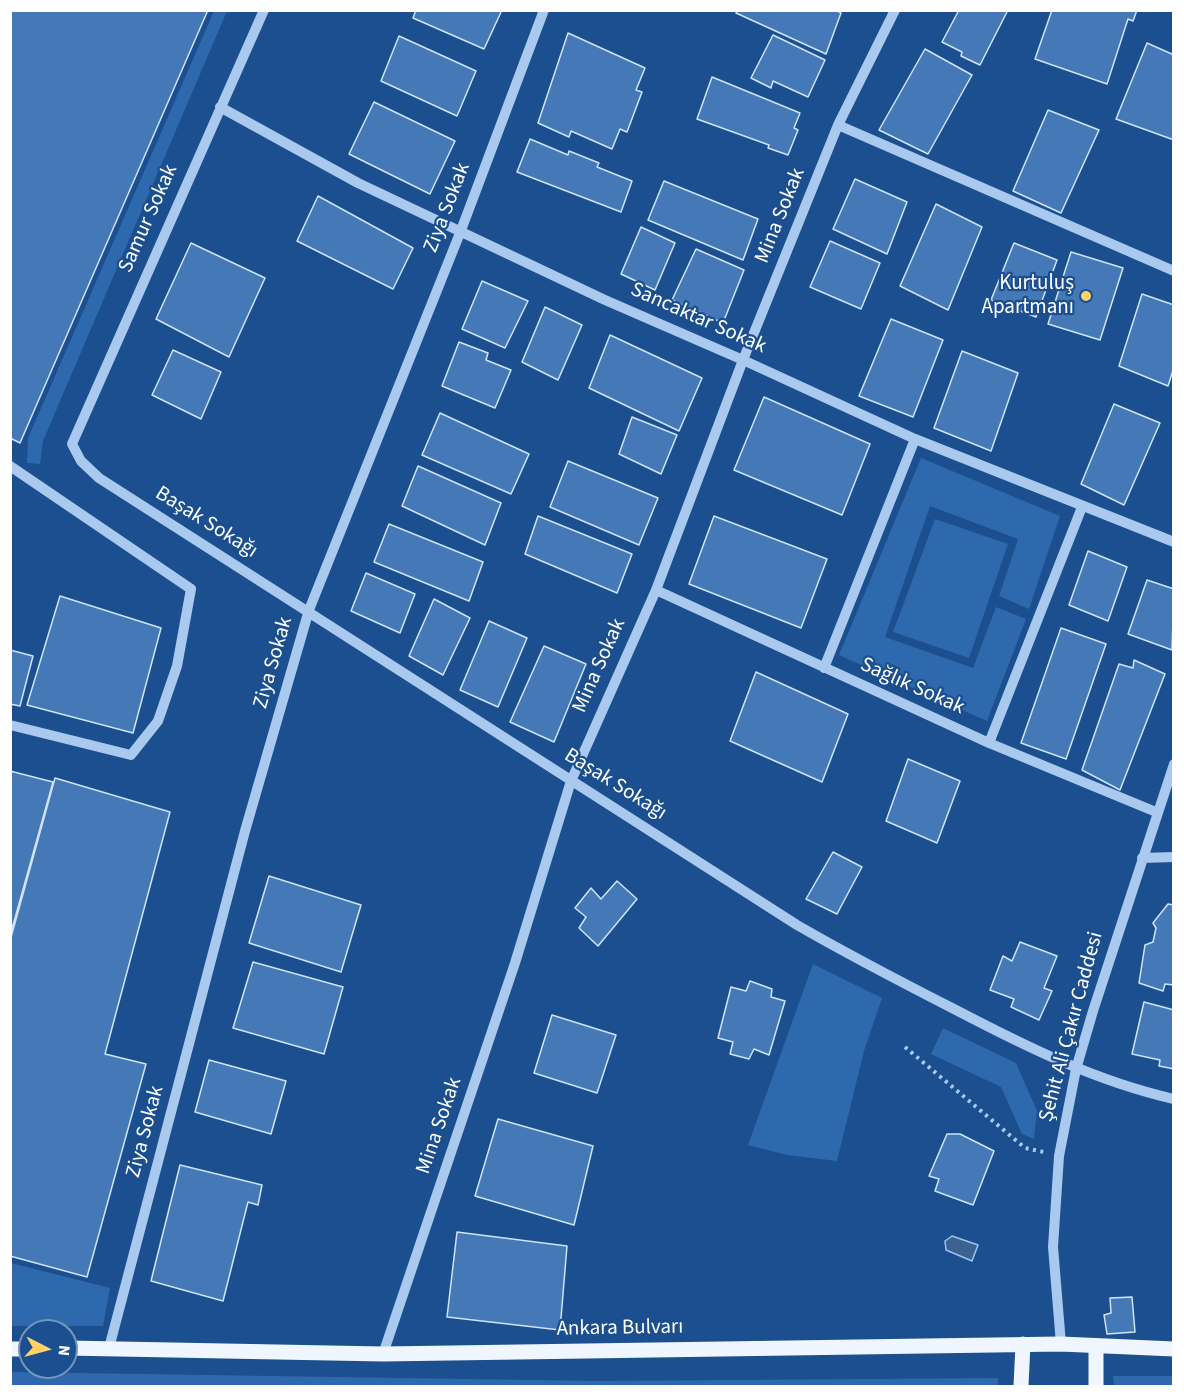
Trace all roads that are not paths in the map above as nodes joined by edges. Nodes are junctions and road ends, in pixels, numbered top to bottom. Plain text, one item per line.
1 (264, 10) edge
2 (544, 10) edge
3 (895, 10) edge
4 (220, 107) junction
5 (838, 125) junction
6 (460, 233) junction
7 (1173, 271) edge
8 (743, 360) junction
9 (915, 440) junction
10 (72, 444) joint
11 (10, 466) edge
12 (1082, 507) junction
13 (1173, 542) edge
14 (656, 590) junction
15 (309, 610) junction
16 (824, 668) junction
17 (10, 725) edge
18 (989, 743) junction
19 (1173, 764) edge
20 (570, 781) junction
21 (1156, 812) junction
22 (1173, 857) edge
23 (1142, 858) junction
24 (1076, 1069) junction
25 (1173, 1099) edge
26 (1023, 1344) junction
27 (1060, 1344) junction
28 (1096, 1346) junction
29 (78, 1348) edge
30 (109, 1348) junction
31 (1173, 1349) edge
32 (383, 1354) junction
33 (1021, 1386) edge
34 (1096, 1386) edge

1 - 4 street, Samur Sokak
2 - 6 street, Ziya Sokak
3 - 5 street, Mina Sokak
4 - 6 street, Sancaktar Sokak
4 - 10 street, Samur Sokak
5 - 7 street
5 - 8 street, Mina Sokak
6 - 8 street, Sancaktar Sokak
6 - 15 street, Ziya Sokak
8 - 9 street, Sancaktar Sokak
8 - 14 street, Mina Sokak
9 - 12 street, Sancaktar Sokak
9 - 16 street
10 - 15 street, Başak Sokağı
11 - 17 street
12 - 13 street, Sancaktar Sokak
12 - 18 street
14 - 16 street, Sağlık Sokak
14 - 20 street, Mina Sokak
15 - 20 street, Başak Sokağı
15 - 30 street, Ziya Sokak
16 - 18 street, Sağlık Sokak
18 - 21 street, Sağlık Sokak
19 - 21 street, Şehit Ali Çakır Caddesi
20 - 24 street, Başak Sokağı
20 - 32 street, Mina Sokak
21 - 23 street, Şehit Ali Çakır Caddesi
22 - 23 street
23 - 24 street, Şehit Ali Çakır Caddesi
24 - 25 street, Başak Sokağı
24 - 27 street, Şehit Ali Çakır Caddesi
26 - 27 main road, Ankara Bulvarı
26 - 32 main road, Ankara Bulvarı
26 - 33 main road
27 - 28 main road, Ankara Bulvarı
28 - 31 main road, Ankara Bulvarı
28 - 34 main road
29 - 30 main road, Ankara Bulvarı
30 - 32 main road, Ankara Bulvarı

